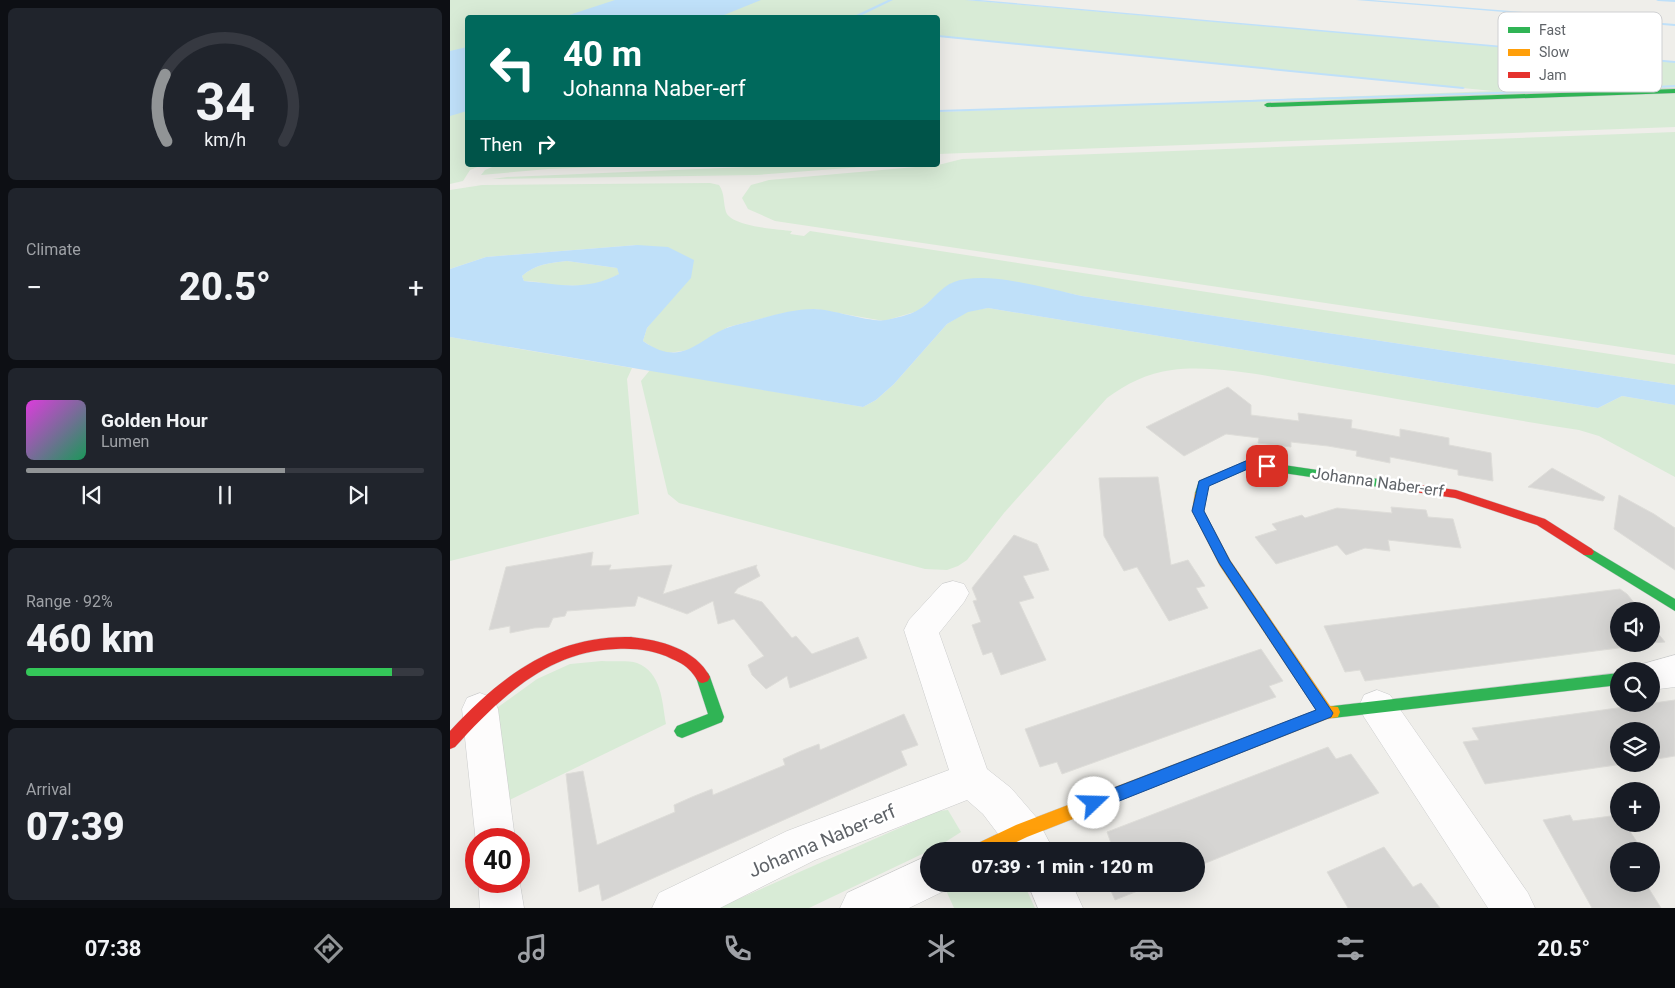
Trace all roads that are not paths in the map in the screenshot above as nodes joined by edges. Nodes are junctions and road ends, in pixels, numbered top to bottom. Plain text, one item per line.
1 (1662, 91) edge
2 (1675, 91) edge
3 (1646, 92) edge
4 (1267, 105) dead end
5 (953, 593) dead end
6 (1675, 606) edge
7 (1675, 670) edge
8 (1660, 674) edge
9 (1610, 680) edge
10 (1377, 706) junction
11 (480, 709) junction
12 (1326, 713) junction
13 (682, 731) dead end
14 (450, 742) edge
15 (972, 780) junction
16 (493, 828) edge
17 (1027, 841) edge
18 (920, 880) edge
19 (1053, 892) edge
20 (500, 893) edge
21 (502, 908) edge
22 (674, 908) edge
23 (862, 908) edge
24 (1061, 908) edge
25 (1513, 908) edge

1 - 2 street
3 - 4 street
5 - 15 street
6 - 12 street, Johanna Naber-erf
7 - 8 street
9 - 10 street
10 - 12 street
10 - 25 street
11 - 13 street
11 - 14 street
11 - 16 street
12 - 17 street
15 - 17 street
15 - 22 street, Johanna Naber-erf
18 - 23 street
19 - 24 street
20 - 21 street

